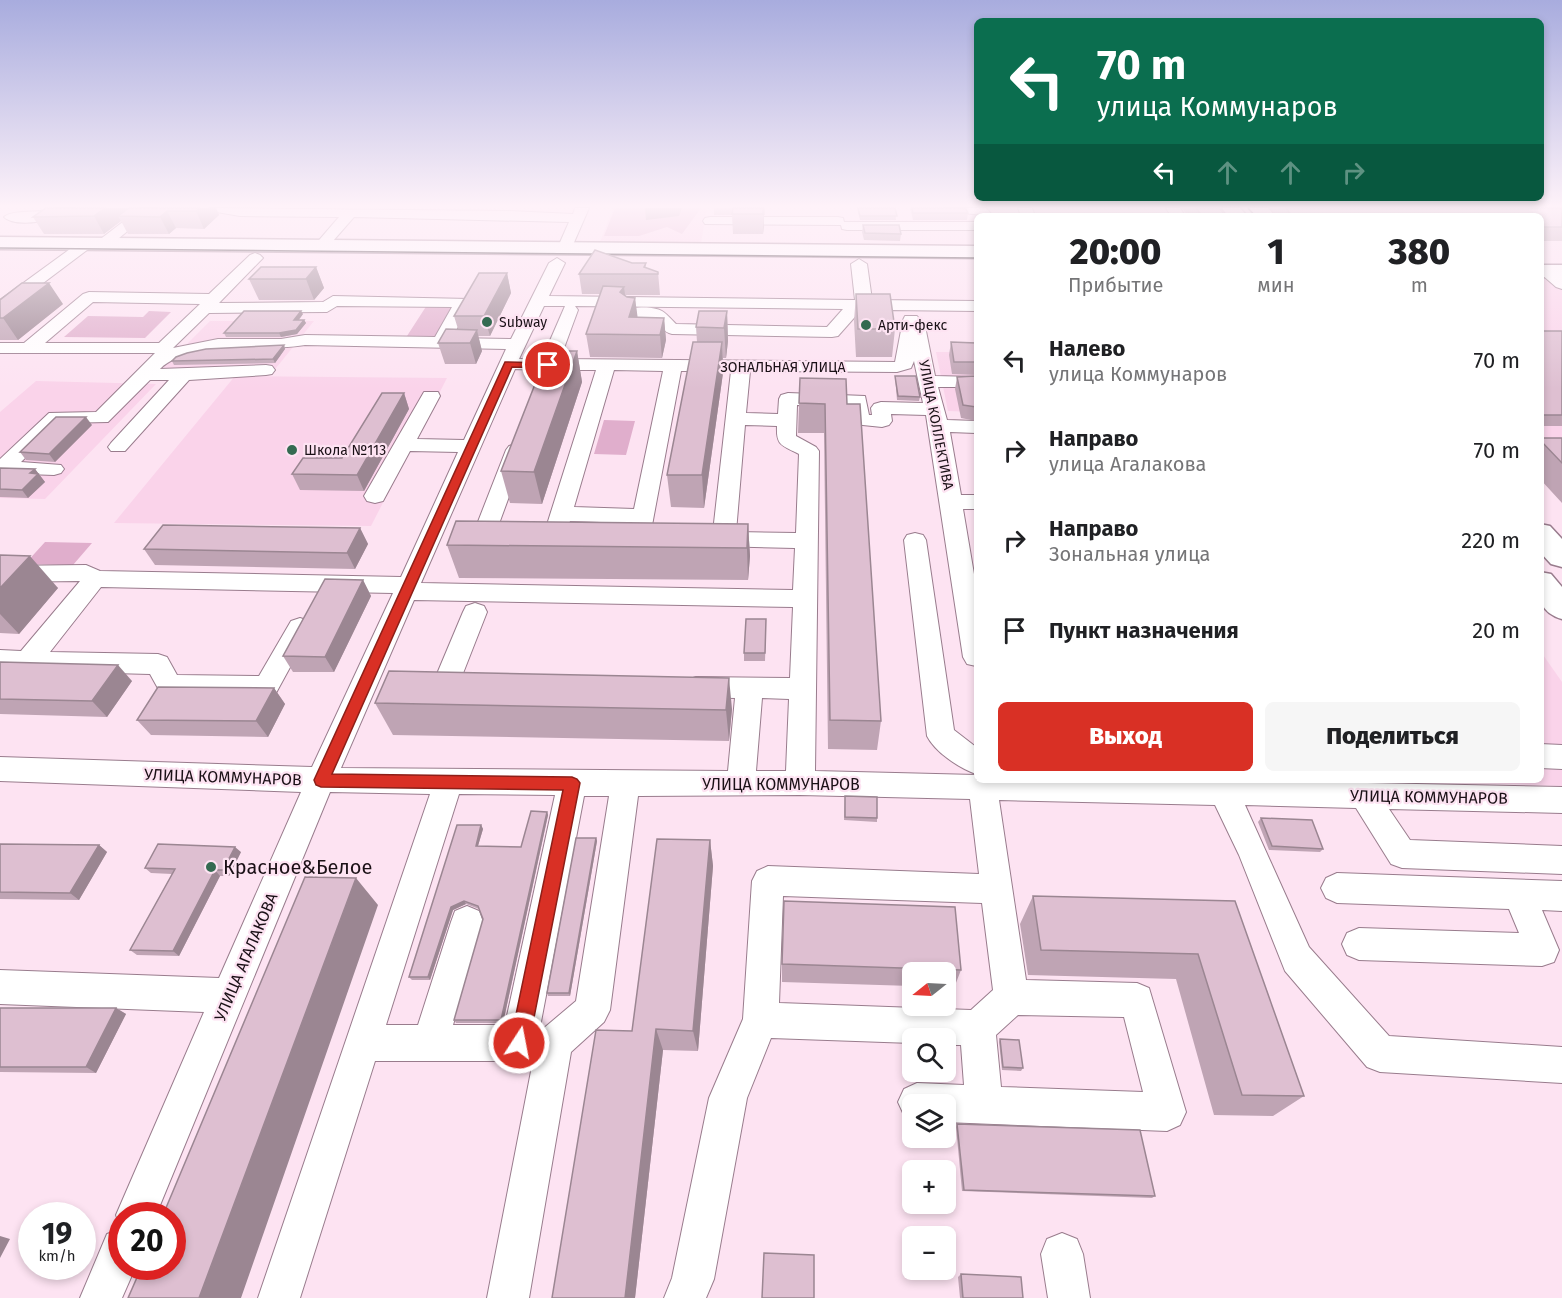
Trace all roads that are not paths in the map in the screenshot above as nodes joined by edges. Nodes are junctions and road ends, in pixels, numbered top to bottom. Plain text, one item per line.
1 (1547, 268) edge
2 (52, 269) edge
3 (244, 269) edge
4 (554, 269) edge
5 (859, 269) edge
6 (1562, 284) edge
7 (0, 291) edge
8 (23, 291) junction
9 (368, 301) junction
10 (210, 303) junction
11 (861, 304) junction
12 (535, 305) junction
13 (974, 306) edge
14 (327, 307) junction
15 (0, 308) edge
16 (570, 310) junction
17 (911, 320) junction
18 (305, 340) junction
19 (339, 340) junction
20 (441, 342) junction
21 (0, 348) edge
22 (28, 348) junction
23 (164, 352) junction
24 (513, 354) junction
25 (548, 365) junction
26 (606, 366) junction
27 (673, 366) junction
28 (741, 366) junction
29 (266, 370) dead end
30 (146, 374) junction
31 (184, 375) junction
32 (927, 381) junction
33 (974, 382) edge
34 (431, 396) dead end
35 (535, 399) edge
36 (937, 417) junction
37 (735, 419) junction
38 (788, 420) junction
39 (974, 426) edge
40 (523, 432) edge
41 (404, 444) junction
42 (472, 446) junction
43 (118, 447) dead end
44 (54, 469) dead end
45 (375, 496) dead end
46 (952, 502) junction
47 (974, 502) edge
48 (558, 524) junction
49 (459, 531) junction
50 (508, 532) edge
51 (532, 533) edge
52 (1544, 537) edge
53 (692, 538) edge
54 (724, 539) junction
55 (915, 540) dead end
56 (807, 541) junction
57 (1561, 556) edge
58 (0, 574) edge
59 (95, 579) junction
60 (970, 580) edge
61 (324, 583) junction
62 (407, 588) junction
63 (805, 599) junction
64 (475, 612) dead end
65 (974, 631) edge
66 (0, 660) edge
67 (27, 662) junction
68 (448, 681) edge
69 (667, 686) edge
70 (749, 688) junction
71 (803, 689) junction
72 (1544, 756) edge
73 (1562, 757) edge
74 (974, 766) edge
75 (0, 769) edge
76 (974, 779) edge
77 (321, 780) junction
78 (448, 782) junction
79 (572, 783) junction
80 (741, 783) junction
81 (800, 783) junction
82 (988, 783) edge
83 (1084, 783) edge
84 (625, 784) junction
85 (1229, 789) edge
86 (1364, 795) junction
87 (1562, 800) edge
88 (1562, 860) edge
89 (1337, 888) dead end
90 (996, 889) junction
91 (1520, 895) junction
92 (1562, 896) edge
93 (467, 922) dead end
94 (1359, 944) dead end
95 (0, 987) edge
96 (230, 996) junction
97 (1011, 997) junction
98 (761, 1020) junction
99 (978, 1028) junction
100 (362, 1043) junction
101 (519, 1043) junction
102 (555, 1043) junction
103 (430, 1044) junction
104 (1562, 1065) edge
105 (956, 1104) edge
106 (984, 1105) junction
107 (142, 1202) edge
108 (1062, 1254) dead end
109 (108, 1280) edge
110 (100, 1298) edge
111 (279, 1298) edge
112 (508, 1298) edge
113 (685, 1298) edge
114 (1069, 1298) edge

1 - 6 street
2 - 8 street
3 - 10 street
4 - 12 street, УЛИЦА АГАЛАКОВА
5 - 11 street
7 - 8 street
8 - 15 street
9 - 14 street
9 - 19 street
9 - 20 street
10 - 14 street
10 - 22 street
10 - 23 street
11 - 12 street
11 - 13 street
11 - 16 street
11 - 17 street
12 - 16 street
12 - 24 street, УЛИЦА АГАЛАКОВА
14 - 18 street
16 - 25 street
17 - 28 street, ЗОНАЛЬНАЯ УЛИЦА
17 - 32 street, УЛИЦА КОЛЛЕКТИВА
18 - 19 street, ЗОНАЛЬНАЯ УЛИЦА
18 - 23 street, ЗОНАЛЬНАЯ УЛИЦА
19 - 20 street, ЗОНАЛЬНАЯ УЛИЦА
20 - 24 street, ЗОНАЛЬНАЯ УЛИЦА
21 - 22 street, ЗОНАЛЬНАЯ УЛИЦА
22 - 23 street, ЗОНАЛЬНАЯ УЛИЦА
23 - 30 street
24 - 25 street, ЗОНАЛЬНАЯ УЛИЦА
24 - 42 street, УЛИЦА АГАЛАКОВА
25 - 26 street, ЗОНАЛЬНАЯ УЛИЦА
25 - 35 street
26 - 27 street, ЗОНАЛЬНАЯ УЛИЦА
26 - 48 street
27 - 28 street, ЗОНАЛЬНАЯ УЛИЦА
27 - 48 street
28 - 37 street
29 - 31 street
30 - 31 street
30 - 44 street
31 - 43 street
32 - 33 street
32 - 36 street, УЛИЦА КОЛЛЕКТИВА
34 - 41 street
36 - 38 street
36 - 39 street
36 - 46 street, УЛИЦА КОЛЛЕКТИВА
37 - 38 street
37 - 54 street
38 - 56 street
40 - 49 street
41 - 42 street
41 - 45 street
42 - 49 street, УЛИЦА АГАЛАКОВА
46 - 47 street
46 - 60 street, УЛИЦА КОЛЛЕКТИВА
48 - 51 street
49 - 50 street
49 - 62 street, УЛИЦА АГАЛАКОВА
52 - 57 main road
53 - 54 street
54 - 56 street
55 - 74 street
56 - 63 street
58 - 59 street
59 - 61 street
59 - 67 street
60 - 65 street, УЛИЦА КОЛЛЕКТИВА
61 - 62 street
61 - 67 street
62 - 63 street
62 - 77 street, УЛИЦА АГАЛАКОВА
63 - 71 street
64 - 68 street
66 - 67 street
69 - 70 street
70 - 71 street
70 - 80 street
71 - 81 street
72 - 73 street
75 - 77 street, УЛИЦА КОММУНАРОВ
76 - 81 street, УЛИЦА КОММУНАРОВ
77 - 78 street, УЛИЦА КОММУНАРОВ
77 - 96 street, УЛИЦА АГАЛАКОВА
78 - 79 street, УЛИЦА КОММУНАРОВ
78 - 100 street
79 - 84 street, УЛИЦА КОММУНАРОВ
79 - 101 street
80 - 81 street, УЛИЦА КОММУНАРОВ
80 - 84 street, УЛИЦА КОММУНАРОВ
82 - 90 street
83 - 85 street, УЛИЦА КОММУНАРОВ
84 - 102 street
85 - 86 street, УЛИЦА КОММУНАРОВ
85 - 104 street
86 - 87 street, УЛИЦА КОММУНАРОВ
86 - 88 street
89 - 91 street
90 - 97 street
90 - 98 street
91 - 92 street
91 - 94 street
93 - 103 street
95 - 96 street
96 - 107 street, УЛИЦА АГАЛАКОВА
97 - 99 street
97 - 106 street
98 - 99 street
98 - 113 street
99 - 106 street
100 - 103 street
100 - 111 street
101 - 102 street
101 - 103 street
102 - 112 street
105 - 106 street
108 - 114 street
109 - 110 street

